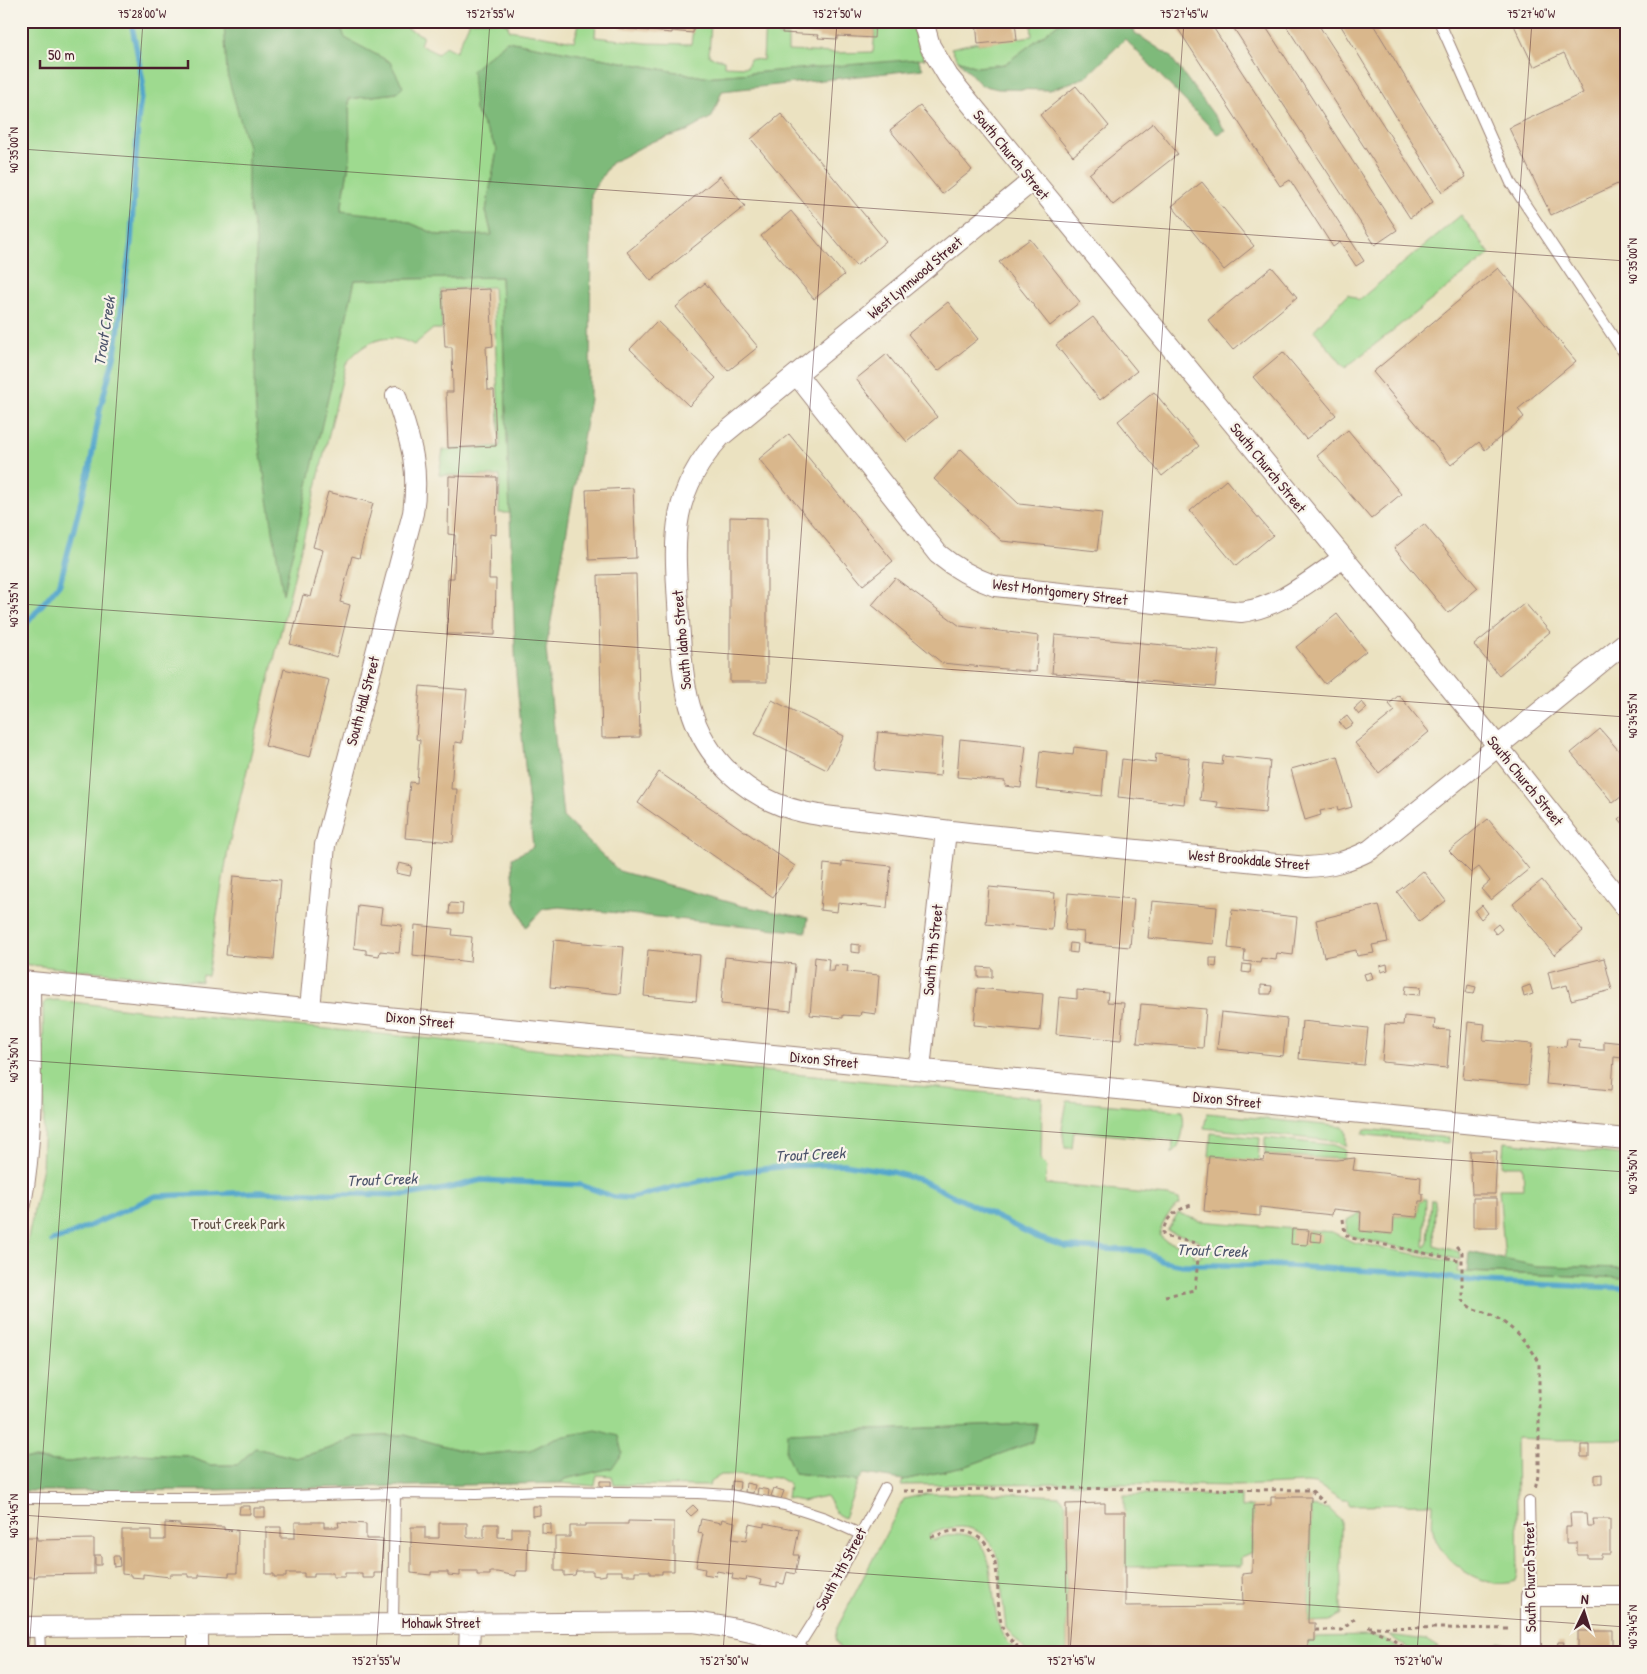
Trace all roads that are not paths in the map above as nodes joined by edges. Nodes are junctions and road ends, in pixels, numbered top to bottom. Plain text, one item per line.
1 (923, 21) edge
2 (1439, 21) edge
3 (1032, 181) junction
4 (1626, 356) edge
5 (797, 375) junction
6 (396, 396) dead end
7 (1342, 559) junction
8 (1626, 642) edge
9 (1497, 745) junction
10 (946, 831) junction
11 (1626, 908) edge
12 (25, 981) edge
13 (310, 1009) junction
14 (920, 1069) junction
15 (1626, 1139) edge
16 (21, 1204) edge
17 (885, 1488) dead end
18 (396, 1493) junction
19 (21, 1498) edge
20 (1528, 1502) road end
21 (860, 1534) junction
22 (1531, 1596) junction
23 (1626, 1596) edge
24 (393, 1623) junction
25 (470, 1623) junction
26 (198, 1626) junction
27 (30, 1627) edge
28 (797, 1652) edge
29 (40, 1653) edge
30 (198, 1653) edge
31 (469, 1653) edge
32 (1531, 1653) edge

1 - 3 street, South Church Street
2 - 4 lane
3 - 5 street, West Lynnwood Street
3 - 7 street, South Church Street
5 - 7 street, West Montgomery Street
5 - 10 street, South Idaho Street
6 - 13 street, South Hall Street
7 - 9 street, South Church Street
8 - 9 street, West Brookdale Street
9 - 10 street, West Brookdale Street
9 - 11 street, South Church Street
10 - 14 street, South 7th Street
12 - 13 street, Dixon Street
12 - 16 street
13 - 14 street, Dixon Street
14 - 15 street, Dixon Street
17 - 21 lane, South 7th Street
18 - 19 lane
18 - 21 lane
18 - 24 lane
20 - 22 lane, South Church Street
21 - 28 lane, South 7th Street
22 - 23 street
22 - 32 street, South Church Street
24 - 25 street, Mohawk Street
24 - 26 street, Mohawk Street
25 - 28 street, Mohawk Street
25 - 31 street
26 - 27 street, Mohawk Street
26 - 30 street
27 - 29 lane

